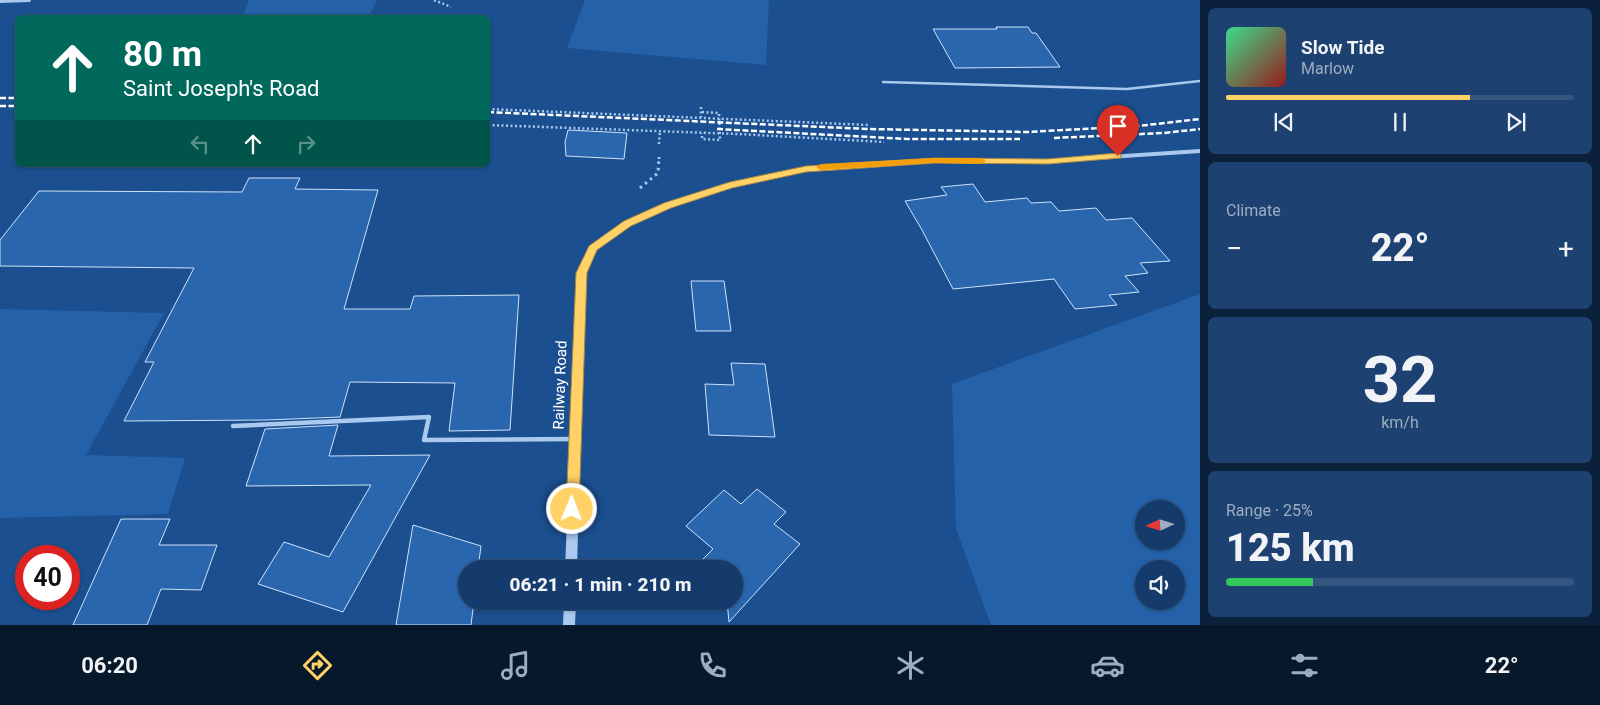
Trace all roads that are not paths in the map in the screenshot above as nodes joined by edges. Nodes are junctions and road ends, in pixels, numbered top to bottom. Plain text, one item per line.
1 (29, 0) edge
2 (0, 1) edge
3 (1200, 81) edge
4 (883, 82) dead end
5 (1200, 151) edge
6 (233, 426) dead end
7 (575, 439) junction
8 (571, 560) edge
9 (570, 610) edge
10 (569, 625) edge

1 - 2 street
3 - 4 lane
5 - 7 street, Railway Road
6 - 7 lane
7 - 8 street, Railway Road
9 - 10 street

